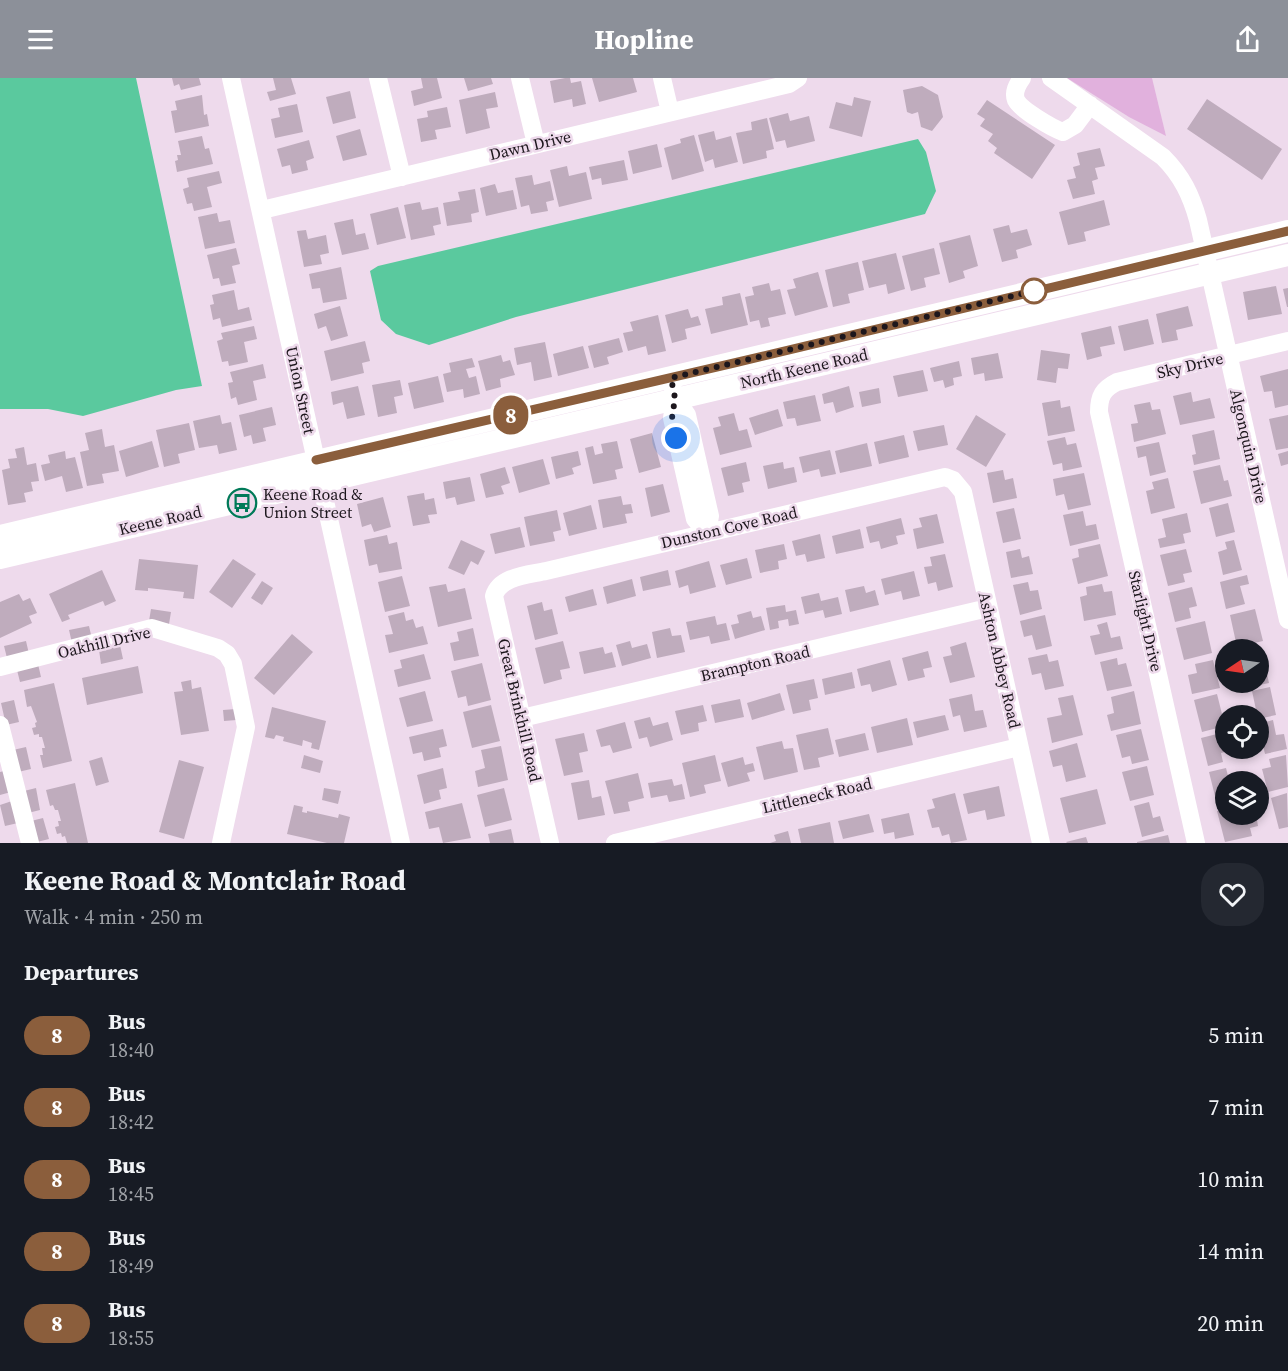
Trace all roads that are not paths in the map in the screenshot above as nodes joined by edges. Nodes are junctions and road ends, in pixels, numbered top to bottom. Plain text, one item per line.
1 (231, 78) edge
2 (378, 78) edge
3 (520, 78) edge
4 (662, 78) edge
5 (798, 78) edge
6 (1022, 78) edge
7 (1051, 78) edge
8 (1089, 105) junction
9 (670, 112) junction
10 (536, 144) junction
11 (402, 177) junction
12 (262, 210) junction
13 (1288, 231) edge
14 (1204, 251) junction
15 (1288, 255) edge
16 (1209, 273) junction
17 (1288, 342) edge
18 (1228, 356) junction
19 (673, 388) junction
20 (1099, 399) joint
21 (569, 402) junction
22 (316, 460) junction
23 (953, 480) joint
24 (321, 482) junction
25 (124, 529) junction
26 (707, 533) junction
27 (0, 536) edge
28 (0, 558) edge
29 (505, 581) joint
30 (988, 608) junction
31 (1288, 620) edge
32 (0, 667) edge
33 (522, 718) junction
34 (0, 725) edge
35 (1019, 747) junction
36 (30, 843) edge
37 (221, 843) edge
38 (401, 843) edge
39 (550, 843) edge
40 (615, 843) edge
41 (1041, 843) edge
42 (1196, 843) edge

1 - 12 street, Union Street
2 - 11 street
3 - 10 street
4 - 9 street
5 - 9 street, Dawn Drive
6 - 8 street
7 - 8 street, Algonquin Drive
8 - 14 street, Algonquin Drive
9 - 10 street, Dawn Drive
10 - 11 street, Dawn Drive
11 - 12 street, Dawn Drive
12 - 22 street, Union Street
13 - 14 main road, North Keene Road
14 - 16 street, Algonquin Drive
14 - 19 main road, North Keene Road
15 - 16 main road, North Keene Road
16 - 18 street, Algonquin Drive
16 - 19 main road, North Keene Road
17 - 18 street, Sky Drive
18 - 20 street, Sky Drive
18 - 31 street, Algonquin Drive
19 - 21 main road, North Keene Road
19 - 24 main road, North Keene Road
19 - 26 street
20 - 42 street, Starlight Drive
21 - 22 main road, North Keene Road
21 - 24 main road
22 - 24 street, Union Street
22 - 25 main road
22 - 27 main road, Keene Road
23 - 26 street, Dunston Cove Road
23 - 30 street, Ashton Abbey Road
24 - 25 main road, Keene Road
24 - 38 street, Union Street
25 - 28 main road, Keene Road
26 - 29 street, Dunston Cove Road
29 - 33 street, Great Brinkhill Road
30 - 33 street, Brampton Road
30 - 35 street, Ashton Abbey Road
32 - 37 street, Oakhill Drive
33 - 39 street, Great Brinkhill Road
34 - 36 street
35 - 40 street, Littleneck Road
35 - 41 street, Ashton Abbey Road

